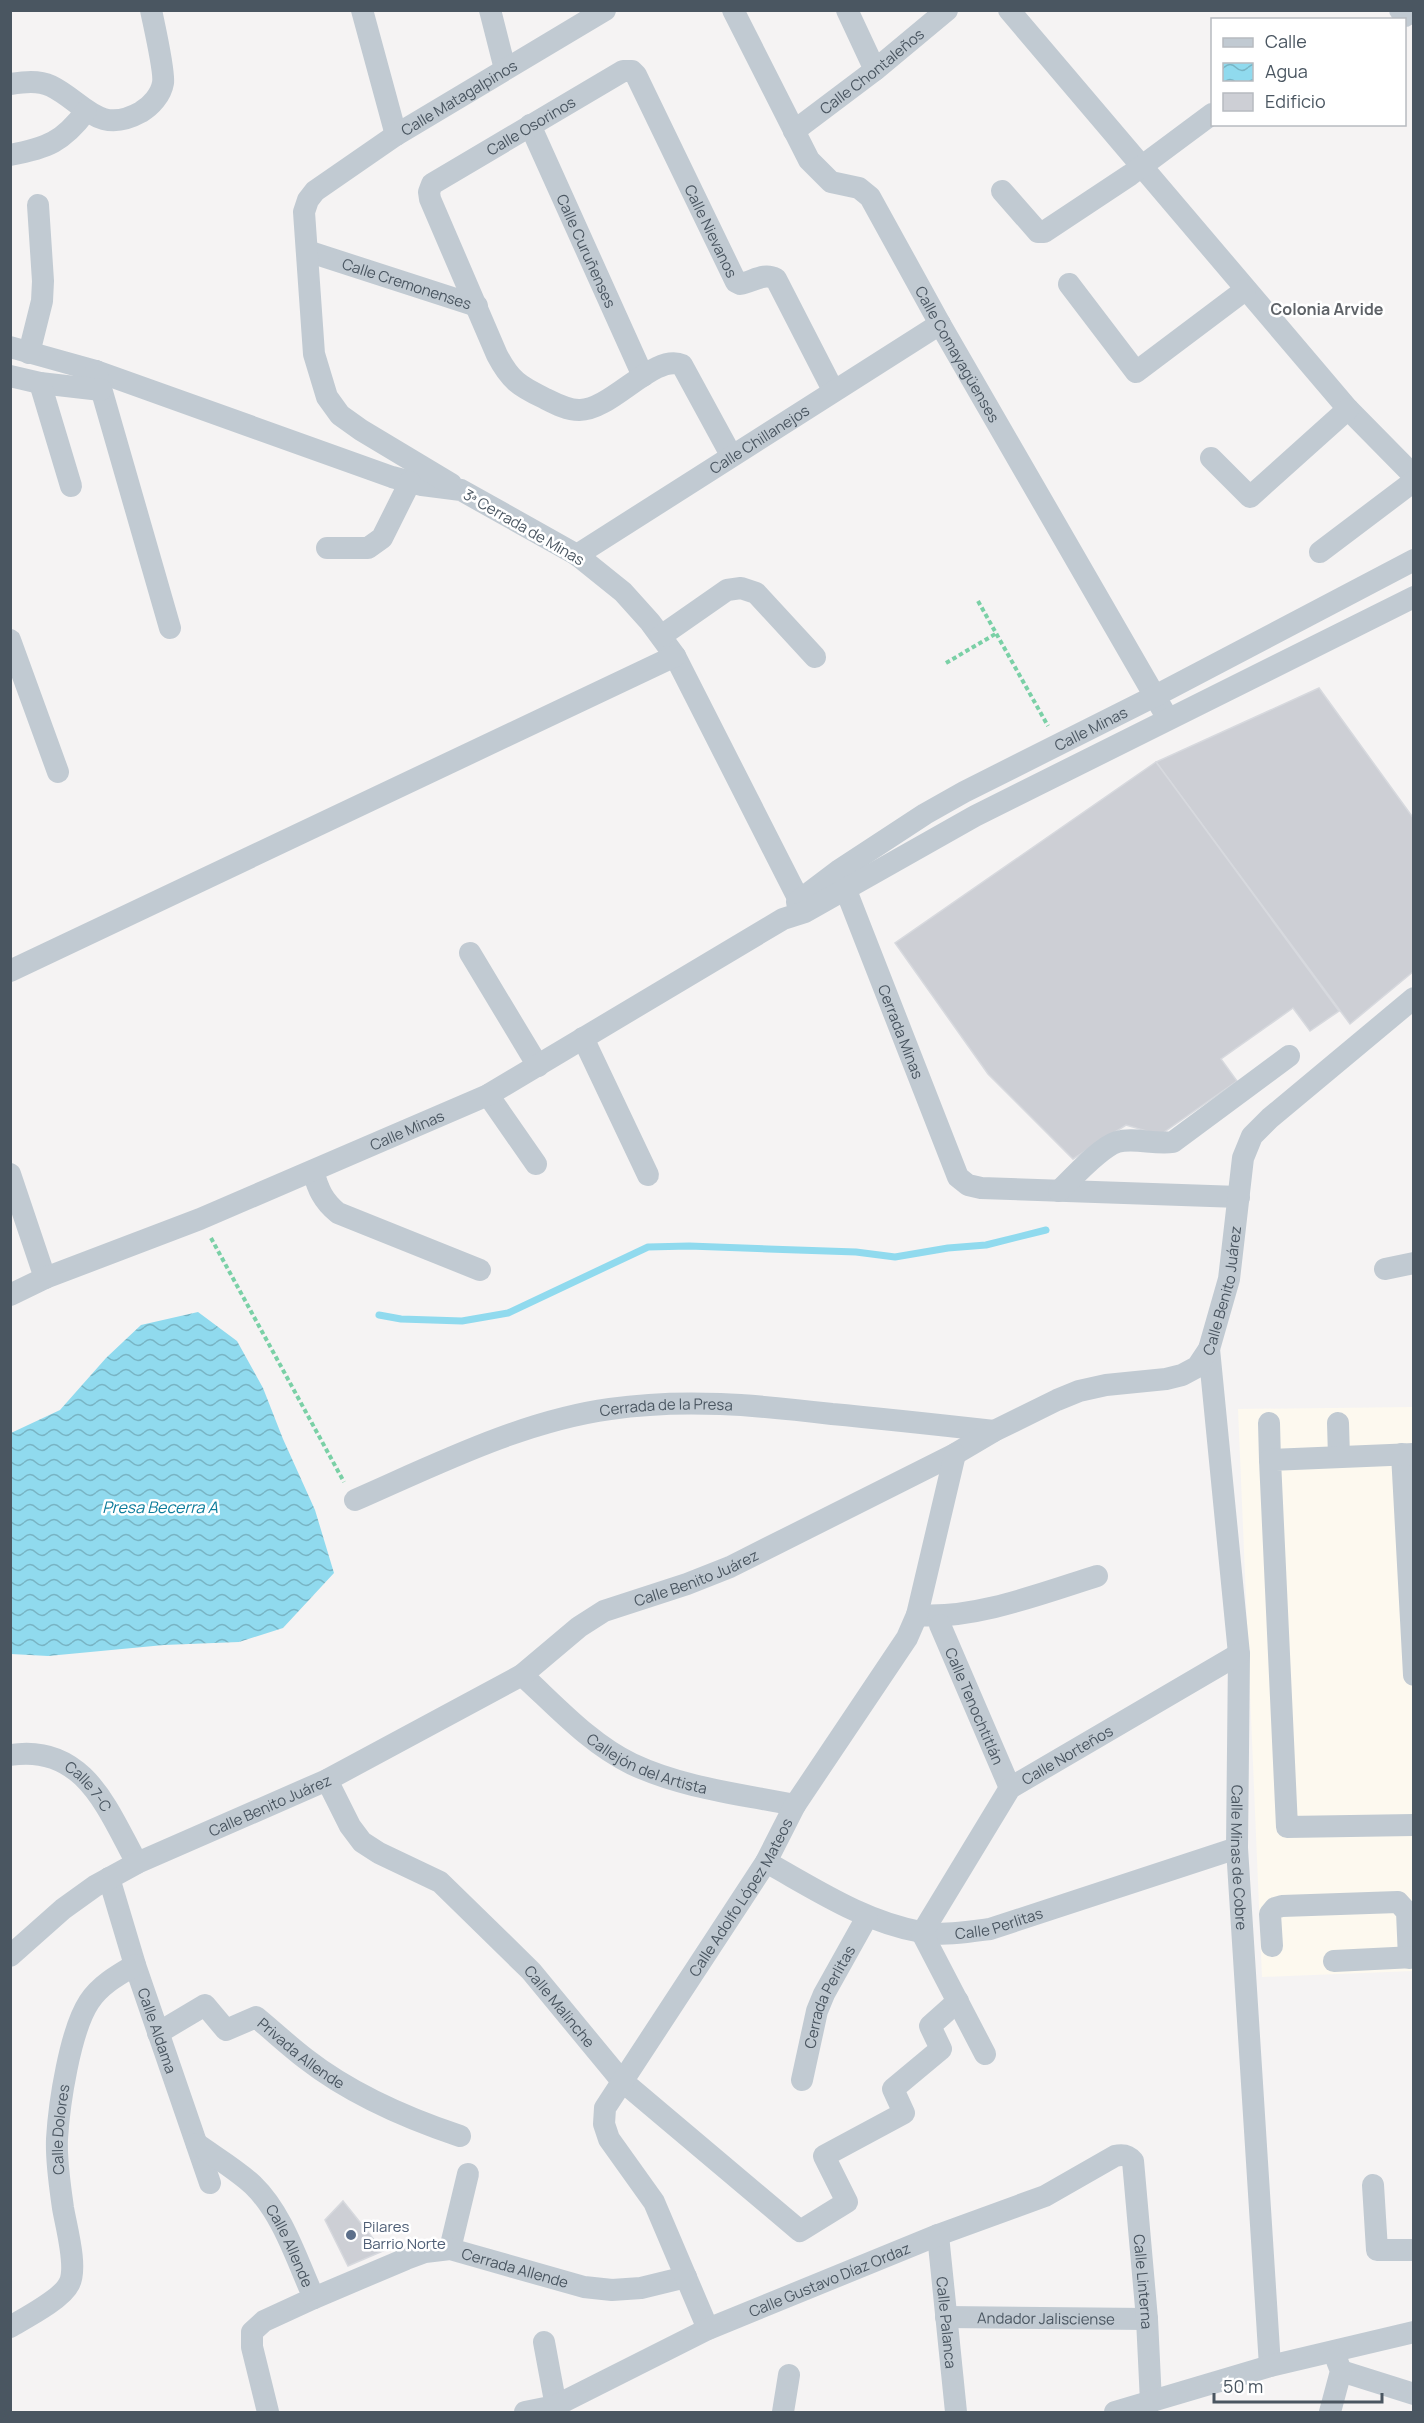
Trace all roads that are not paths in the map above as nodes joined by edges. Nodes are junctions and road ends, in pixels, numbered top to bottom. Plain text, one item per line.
1 (151, 10) edge
2 (362, 10) edge
3 (490, 10) edge
4 (605, 10) edge
5 (733, 10) edge
6 (848, 10) edge
7 (947, 10) edge
8 (1009, 10) edge
9 (506, 69) junction
10 (875, 70) junction
11 (622, 71) joint
12 (10, 84) edge
13 (86, 111) junction
14 (1211, 115) edge
15 (530, 125) junction
16 (794, 131) junction
17 (396, 135) junction
18 (10, 155) edge
19 (1140, 167) junction
20 (438, 179) joint
21 (1002, 191) dead end
22 (38, 205) dead end
23 (307, 251) junction
24 (1070, 284) dead end
25 (1245, 290) junction
26 (477, 306) junction
27 (940, 324) junction
28 (20, 350) edge
29 (10, 376) edge
30 (643, 376) junction
31 (98, 381) junction
32 (40, 383) junction
33 (833, 390) junction
34 (1348, 409) junction
35 (731, 455) junction
36 (1211, 458) dead end
37 (1413, 476) edge
38 (1413, 481) edge
39 (410, 482) junction
40 (71, 486) dead end
41 (461, 490) junction
42 (327, 548) dead end
43 (1320, 552) dead end
44 (577, 555) junction
45 (1413, 560) edge
46 (1413, 597) edge
47 (171, 628) dead end
48 (661, 636) junction
49 (10, 640) edge
50 (675, 656) junction
51 (815, 657) dead end
52 (1155, 696) junction
53 (1168, 719) junction
54 (58, 772) dead end
55 (842, 879) junction
56 (799, 900) junction
57 (783, 919) junction
58 (470, 952) dead end
59 (10, 971) edge
60 (1413, 998) edge
61 (583, 1038) junction
62 (1289, 1056) dead end
63 (538, 1066) junction
64 (488, 1095) junction
65 (536, 1164) dead end
66 (313, 1171) junction
67 (10, 1174) edge
68 (648, 1175) dead end
69 (1059, 1191) junction
70 (1239, 1197) junction
71 (1413, 1263) edge
72 (1385, 1269) dead end
73 (480, 1270) dead end
74 (45, 1278) junction
75 (10, 1295) edge
76 (1209, 1349) junction
77 (1269, 1424) dead end
78 (1338, 1424) dead end
79 (994, 1431) junction
80 (956, 1454) junction
81 (1408, 1454) edge
82 (1339, 1457) junction
83 (1270, 1460) junction
84 (354, 1500) road end
85 (1097, 1576) dead end
86 (917, 1615) junction
87 (940, 1625) dead end
88 (1239, 1654) junction
89 (522, 1675) junction
90 (1413, 1675) edge
91 (10, 1755) edge
92 (327, 1780) junction
93 (1010, 1788) junction
94 (795, 1805) junction
95 (1413, 1825) edge
96 (1237, 1848) junction
97 (766, 1862) junction
98 (137, 1863) junction
99 (109, 1878) junction
100 (867, 1917) junction
101 (922, 1933) junction
102 (1272, 1946) dead end
103 (10, 1956) edge
104 (1411, 1957) edge
105 (1334, 1961) dead end
106 (135, 1965) junction
107 (958, 2001) junction
108 (158, 2033) junction
109 (985, 2054) dead end
110 (621, 2080) junction
111 (802, 2080) dead end
112 (460, 2136) dead end
113 (197, 2144) junction
114 (1133, 2161) joint
115 (468, 2174) dead end
116 (210, 2183) dead end
117 (1373, 2185) dead end
118 (938, 2235) junction
119 (450, 2248) junction
120 (1413, 2250) edge
121 (686, 2277) junction
122 (314, 2298) junction
123 (946, 2317) junction
124 (1147, 2319) junction
125 (10, 2327) edge
126 (708, 2329) junction
127 (1413, 2332) edge
128 (544, 2342) dead end
129 (1337, 2361) junction
130 (1270, 2366) junction
131 (789, 2375) dead end
132 (1413, 2394) edge
133 (1151, 2402) junction
134 (556, 2409) edge
135 (268, 2412) edge
136 (525, 2412) edge
137 (783, 2412) edge
138 (956, 2412) edge
139 (1115, 2412) edge
140 (1330, 2412) edge

1 - 13 street
2 - 17 street
3 - 9 street
4 - 9 street, Calle Matagalpinos
5 - 16 street, Calle Comayagüenses
6 - 10 street
7 - 10 street, Calle Chontaleños
8 - 19 street
9 - 17 street, Calle Matagalpinos
10 - 16 street, Calle Chontaleños
11 - 15 street, Calle Osorinos
11 - 33 street, Calle Nievanos
12 - 13 street
13 - 18 street
14 - 19 street
15 - 20 street, Calle Osorinos
15 - 30 street, Calle Curuñenses
16 - 27 street, Calle Comayagüenses
17 - 23 street, Calle Matagalpinos
19 - 21 street
19 - 25 street
20 - 26 street, Calle Cremonenses
22 - 28 street
23 - 26 street, Calle Cremonenses
23 - 41 street
24 - 25 street
25 - 34 street
26 - 30 street
27 - 33 street, Calle Chillanejos
27 - 52 street, Calle Comayagüenses
28 - 31 street, 3ª Cerrada de Minas
29 - 32 street
30 - 35 street
31 - 32 street
31 - 39 street, 3ª Cerrada de Minas
31 - 47 street
32 - 40 street
33 - 35 street, Calle Chillanejos
34 - 36 street
34 - 37 street
35 - 44 street, Calle Chillanejos
38 - 43 street
39 - 41 street, 3ª Cerrada de Minas
39 - 42 street
41 - 44 street, 3ª Cerrada de Minas
44 - 48 street, 3ª Cerrada de Minas
45 - 52 street, Calle Minas
46 - 53 street, Calle Minas
48 - 50 street, 3ª Cerrada de Minas
48 - 51 street
49 - 54 street
50 - 56 street, 3ª Cerrada de Minas
50 - 59 street
52 - 53 street, Calle Comayagüenses
52 - 55 street, Calle Minas
53 - 55 street, Calle Minas
55 - 56 street, Calle Minas
55 - 57 street, Calle Minas
55 - 69 street, Cerrada Minas
56 - 57 street, Calle Minas
57 - 61 street, Calle Minas
58 - 63 street
60 - 70 street, Calle Benito Juárez
61 - 63 street, Calle Minas
61 - 68 street
62 - 69 street
63 - 64 street, Calle Minas
64 - 65 street
64 - 66 street, Calle Minas
66 - 73 street
66 - 74 street, Calle Minas
67 - 74 street
69 - 70 street
70 - 76 street, Calle Benito Juárez
71 - 72 street
74 - 75 street, Calle Minas
76 - 79 street, Calle Benito Juárez
76 - 88 street, Calle Minas de Cobre
77 - 83 street
78 - 82 street
79 - 80 street, Calle Benito Juárez
79 - 84 street, Cerrada de la Presa
80 - 86 street, Calle Adolfo López Mateos
80 - 89 street, Calle Benito Juárez
81 - 82 street
81 - 90 street
82 - 83 street
83 - 95 street
85 - 86 street
86 - 94 street, Calle Adolfo López Mateos
87 - 93 street, Calle Tenochtitlán
88 - 93 street, Calle Norteños
88 - 96 street, Calle Minas de Cobre
89 - 92 street, Calle Benito Juárez
89 - 94 street, Callejón del Artista
91 - 98 street, Calle 7-C
92 - 98 street, Calle Benito Juárez
92 - 110 street, Calle Malinche
93 - 101 street, Calle Norteños
94 - 97 street, Calle Adolfo López Mateos
96 - 101 street, Calle Perlitas
96 - 130 street, Calle Minas de Cobre
97 - 100 street, Calle Perlitas
97 - 110 street, Calle Adolfo López Mateos
98 - 99 street, Calle Benito Juárez
99 - 103 street, Calle Benito Juárez
99 - 106 street, Calle Aldama
100 - 101 street, Calle Perlitas
100 - 111 street, Cerrada Perlitas
101 - 107 street
102 - 104 street
104 - 105 street
106 - 108 street, Calle Aldama
106 - 125 street, Calle Dolores
107 - 109 street
107 - 110 street, Calle Malinche
108 - 112 street, Privada Allende
108 - 113 street, Calle Aldama
110 - 121 street, Calle Adolfo López Mateos
113 - 116 street, Calle Aldama
113 - 122 street, Calle Allende
114 - 118 street, Calle Gustavo Díaz Ordaz
114 - 124 street, Calle Linterna
115 - 119 street
117 - 120 street
118 - 123 street, Calle Palanca
118 - 126 street, Calle Gustavo Díaz Ordaz
119 - 121 street, Cerrada Allende
119 - 122 street, Cerrada Allende
121 - 126 street, Calle Adolfo López Mateos
122 - 135 street, Calle Allende
123 - 124 street, Andador Jalisciense
123 - 138 street, Calle Palanca
124 - 133 street, Calle Linterna
126 - 134 street, Calle Gustavo Díaz Ordaz
127 - 129 street
128 - 134 street
129 - 130 street
129 - 132 street
129 - 140 street
130 - 133 street
131 - 137 street
133 - 139 street
134 - 136 street, Calle Gustavo Díaz Ordaz

